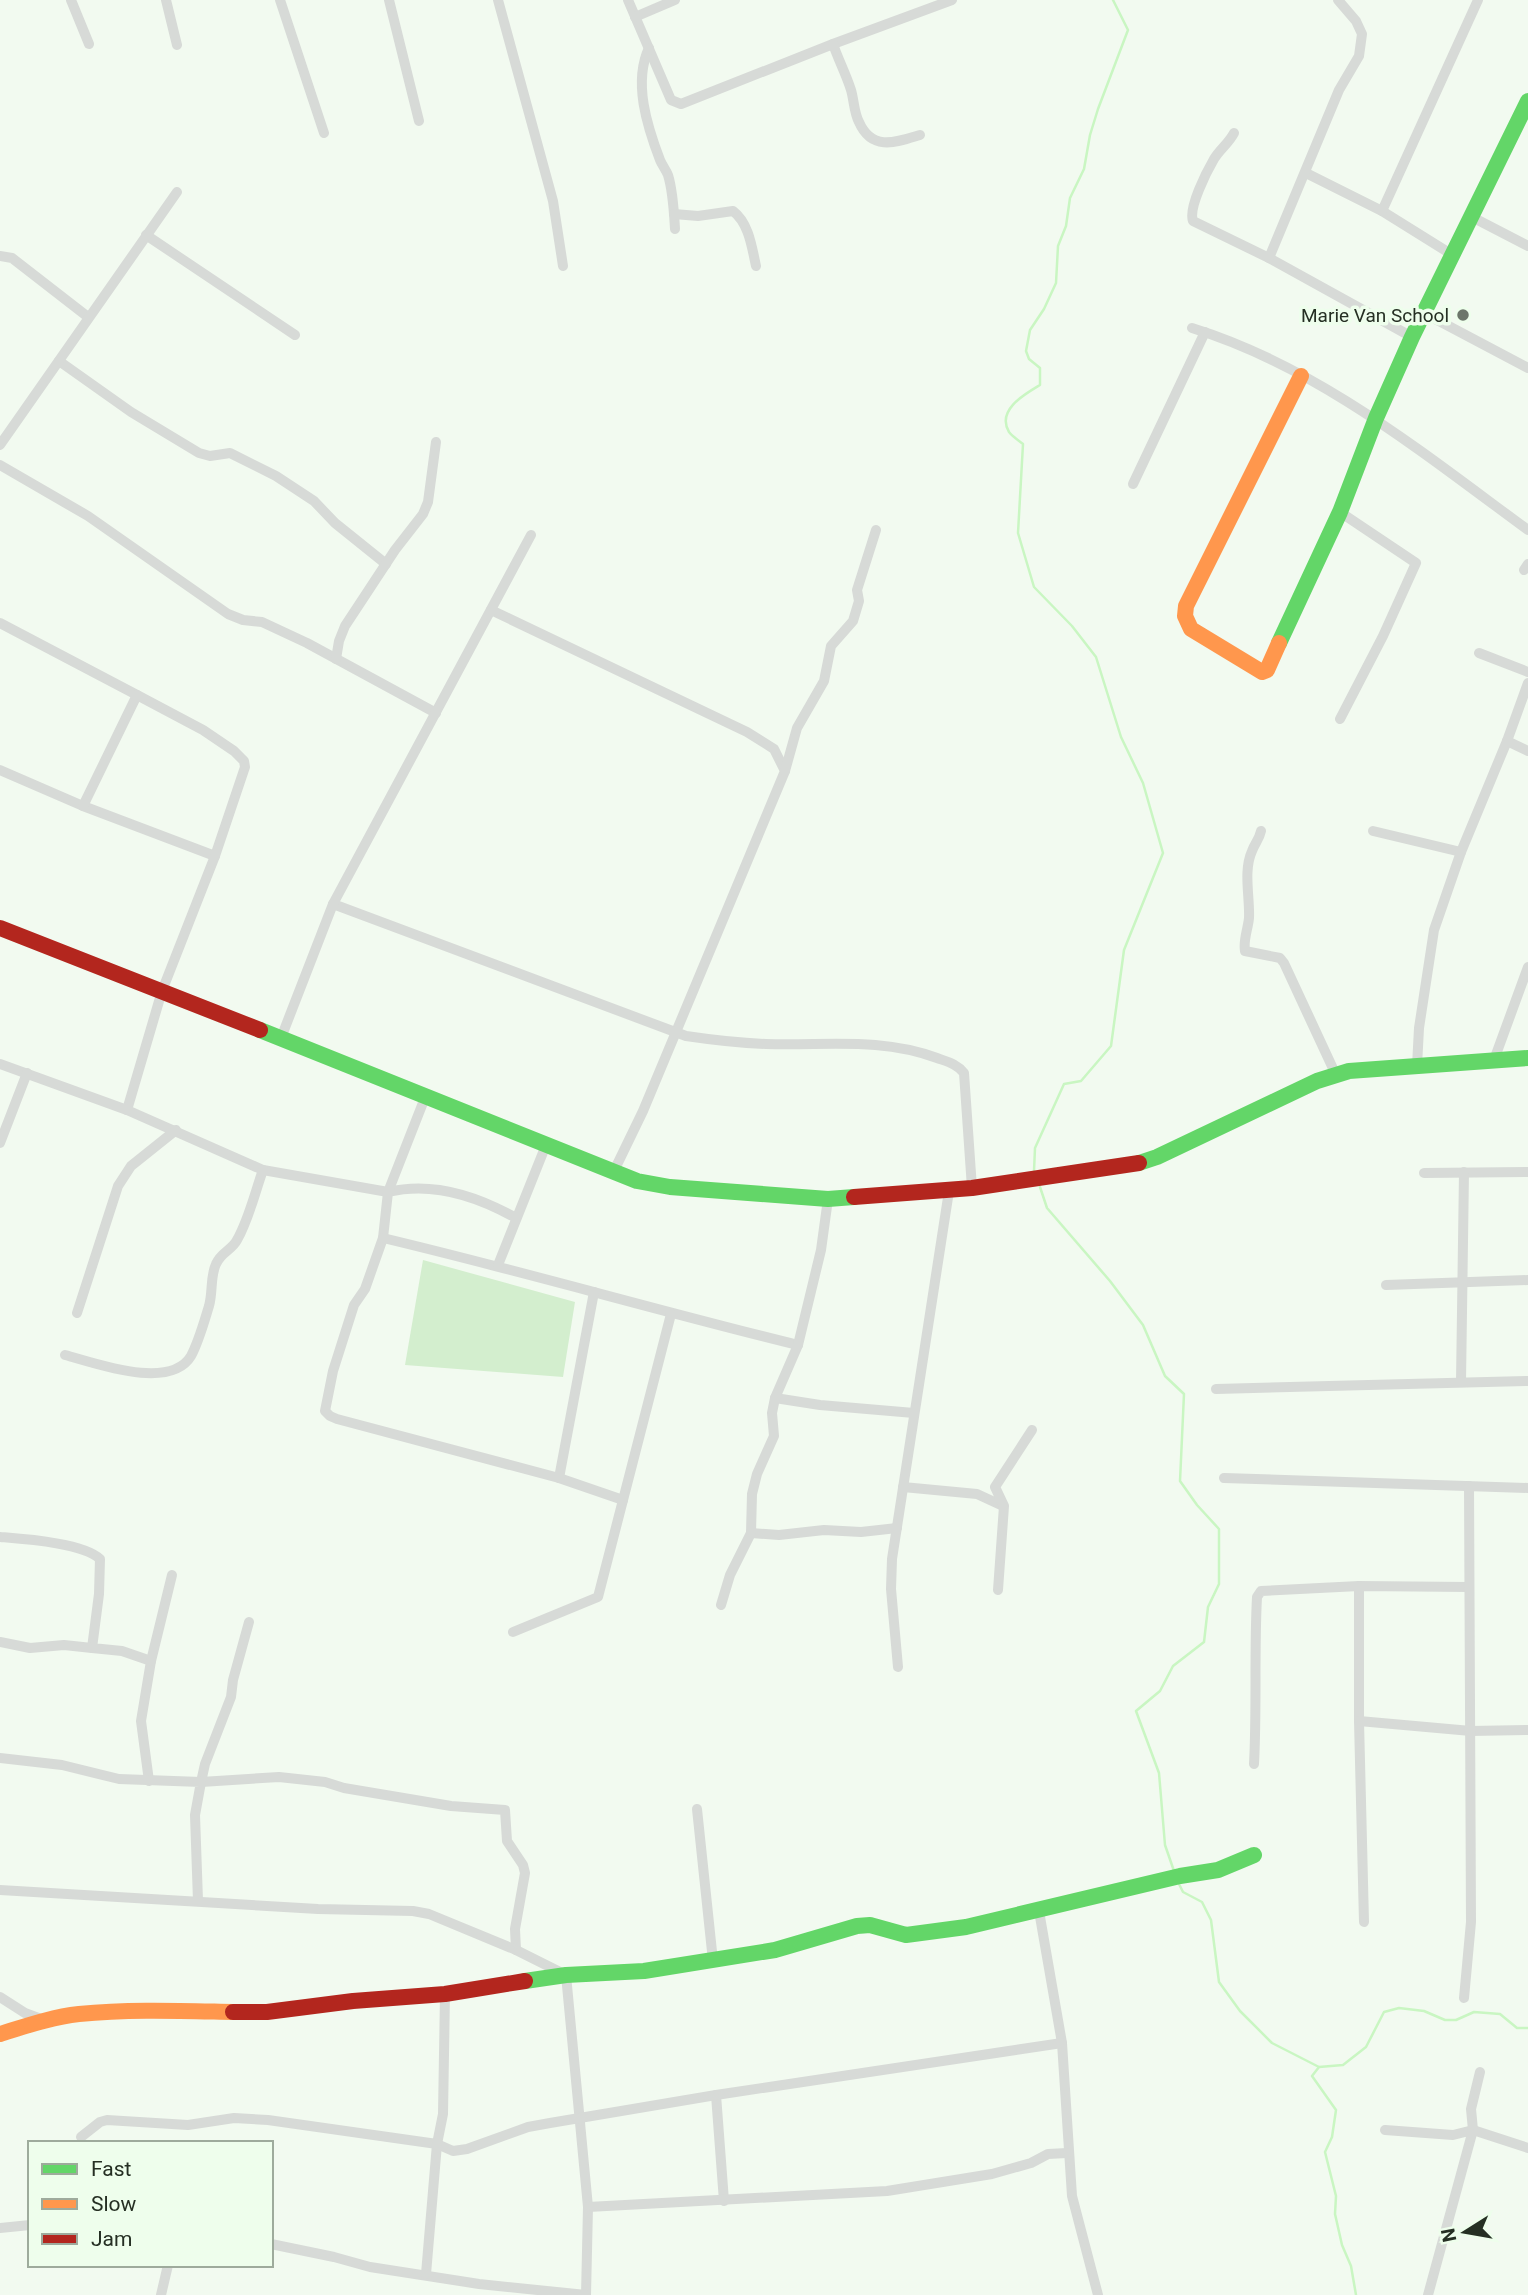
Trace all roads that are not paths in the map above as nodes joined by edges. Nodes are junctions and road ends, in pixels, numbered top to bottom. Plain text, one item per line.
1 (71, 0) edge
2 (166, 0) edge
3 (280, 0) edge
4 (389, 0) edge
5 (498, 0) edge
6 (628, 0) edge
7 (675, 0) edge
8 (952, 0) edge
9 (1338, 0) edge
10 (1478, 0) edge
11 (635, 18) junction
12 (89, 44) dead end
13 (833, 44) junction
14 (177, 45) dead end
15 (649, 48) junction
16 (1526, 113) edge
17 (419, 121) dead end
18 (324, 133) dead end
19 (1234, 133) dead end
20 (920, 135) dead end
21 (1306, 173) junction
22 (177, 192) dead end
23 (1382, 211) junction
24 (674, 214) junction
25 (1472, 217) junction
26 (675, 229) dead end
27 (146, 235) junction
28 (1528, 246) edge
29 (1451, 254) junction
30 (0, 256) edge
31 (1269, 258) junction
32 (563, 266) dead end
33 (757, 266) dead end
34 (1424, 313) junction
35 (88, 317) junction
36 (1192, 328) dead end
37 (1205, 332) junction
38 (295, 335) dead end
39 (1412, 337) junction
40 (59, 361) junction
41 (1528, 368) edge
42 (1301, 376) junction
43 (1376, 418) junction
44 (436, 442) dead end
45 (0, 445) edge
46 (0, 465) edge
47 (1133, 484) dead end
48 (1340, 512) junction
49 (876, 530) dead end
50 (1528, 530) edge
51 (531, 535) dead end
52 (386, 564) junction
53 (491, 610) junction
54 (0, 623) edge
55 (1479, 653) dead end
56 (336, 659) junction
57 (1528, 672) edge
58 (1528, 683) edge
59 (137, 695) junction
60 (436, 713) junction
61 (1340, 719) dead end
62 (1507, 741) junction
63 (791, 745) junction
64 (774, 749) junction
65 (1528, 751) edge
66 (0, 770) edge
67 (785, 771) junction
68 (83, 806) junction
69 (1261, 831) dead end
70 (1373, 831) dead end
71 (1461, 852) junction
72 (215, 856) junction
73 (333, 904) junction
74 (0, 928) edge
75 (1528, 967) edge
76 (162, 992) junction
77 (675, 1032) junction
78 (281, 1038) junction
79 (1528, 1058) edge
80 (1494, 1060) junction
81 (0, 1064) edge
82 (1417, 1066) junction
83 (27, 1073) junction
84 (1336, 1075) junction
85 (426, 1095) junction
86 (127, 1110) junction
87 (176, 1130) junction
88 (0, 1143) edge
89 (546, 1145) junction
90 (263, 1170) junction
91 (1464, 1172) junction
92 (1528, 1172) edge
93 (613, 1173) junction
94 (1424, 1173) dead end
95 (972, 1188) junction
96 (949, 1191) junction
97 (388, 1192) junction
98 (828, 1199) junction
99 (516, 1218) junction
100 (383, 1238) junction
101 (498, 1265) junction
102 (1528, 1280) edge
103 (1461, 1282) junction
104 (1386, 1285) dead end
105 (594, 1292) junction
106 (77, 1313) dead end
107 (671, 1314) junction
108 (797, 1345) junction
109 (65, 1355) dead end
110 (1528, 1381) edge
111 (1461, 1382) junction
112 (1216, 1389) dead end
113 (775, 1398) junction
114 (914, 1413) junction
115 (1032, 1430) dead end
116 (559, 1478) junction
117 (1224, 1478) dead end
118 (1469, 1486) junction
119 (903, 1487) junction
120 (1528, 1488) edge
121 (623, 1500) junction
122 (1004, 1506) junction
123 (897, 1528) junction
124 (751, 1533) junction
125 (0, 1537) edge
126 (172, 1575) dead end
127 (1359, 1586) junction
128 (1468, 1587) junction
129 (998, 1590) dead end
130 (721, 1605) dead end
131 (249, 1622) dead end
132 (513, 1632) dead end
133 (0, 1642) edge
134 (92, 1648) junction
135 (150, 1661) junction
136 (898, 1667) dead end
137 (1359, 1721) junction
138 (1528, 1730) edge
139 (1471, 1731) junction
140 (0, 1758) edge
141 (1254, 1764) dead end
142 (149, 1781) junction
143 (201, 1782) junction
144 (697, 1809) dead end
145 (1254, 1855) dead end
146 (0, 1890) edge
147 (198, 1901) junction
148 (1039, 1911) junction
149 (1364, 1922) dead end
150 (516, 1950) junction
151 (713, 1961) junction
152 (566, 1975) junction
153 (445, 1994) junction
154 (0, 1997) edge
155 (1464, 1998) dead end
156 (44, 2020) junction
157 (0, 2034) edge
158 (1062, 2043) junction
159 (1480, 2072) dead end
160 (716, 2095) junction
161 (578, 2118) junction
162 (1385, 2130) dead end
163 (1473, 2130) junction
164 (81, 2137) dead end
165 (437, 2144) junction
166 (1528, 2148) edge
167 (1068, 2153) junction
168 (724, 2201) junction
169 (589, 2207) junction
170 (28, 2225) edge
171 (0, 2228) edge
172 (273, 2244) edge
173 (168, 2267) edge
174 (426, 2274) junction
175 (161, 2295) edge
176 (586, 2295) edge
177 (1098, 2295) edge
178 (1428, 2295) edge

1 - 12 street
2 - 14 street
3 - 18 street
4 - 17 street
5 - 32 street
6 - 11 street
7 - 11 street
8 - 13 street
9 - 21 street
10 - 23 street
11 - 15 street
13 - 15 street
13 - 20 street
15 - 24 street
16 - 25 street
19 - 31 street
21 - 23 street
21 - 31 street
22 - 27 street
23 - 29 street
24 - 26 street
24 - 33 street
25 - 28 street
25 - 29 street
27 - 35 street
27 - 38 street
29 - 34 street
30 - 35 street
31 - 39 street
34 - 39 street
34 - 41 street
35 - 40 street
36 - 37 street
37 - 42 street
37 - 47 street
39 - 43 street
40 - 45 street
40 - 52 street
42 - 43 street
42 - 48 street
43 - 48 street
43 - 50 street
44 - 52 street
46 - 56 street
48 - 61 street
49 - 63 street
51 - 53 street
52 - 56 street
53 - 60 street
53 - 64 street
54 - 59 street
55 - 57 street
56 - 60 street
58 - 62 street
59 - 68 street
59 - 72 street
60 - 73 street
62 - 65 street
62 - 71 street
63 - 64 street
63 - 67 street
64 - 67 street
66 - 68 street
67 - 77 street
68 - 72 street
69 - 84 street
70 - 71 street
71 - 82 street
72 - 76 street
73 - 77 street
73 - 78 street
74 - 76 street
75 - 80 street
76 - 78 street
76 - 86 street
77 - 93 street
77 - 95 street
78 - 85 street
79 - 80 street
80 - 82 street
81 - 83 street
82 - 84 street
83 - 86 street
83 - 88 street
84 - 95 street
85 - 89 street
85 - 97 street
86 - 87 street
87 - 90 street
87 - 106 street
89 - 93 street
89 - 99 street
90 - 97 street
90 - 109 street
91 - 92 street
91 - 94 street
91 - 103 street
93 - 98 street
95 - 96 street
96 - 98 street
96 - 114 street
97 - 99 street
97 - 100 street
98 - 108 street
99 - 101 street
100 - 101 street
100 - 116 street
101 - 105 street
102 - 103 street
103 - 104 street
103 - 111 street
105 - 107 street
105 - 116 street
107 - 108 street
107 - 121 street
108 - 113 street
110 - 111 street
111 - 112 street
113 - 114 street
113 - 124 street
114 - 119 street
115 - 122 street
116 - 121 street
117 - 118 street
118 - 120 street
118 - 128 street
119 - 122 street
119 - 123 street
121 - 132 street
122 - 129 street
123 - 124 street
123 - 136 street
124 - 130 street
125 - 134 street
126 - 135 street
127 - 128 street
127 - 137 street
127 - 141 street
128 - 139 street
131 - 143 street
133 - 134 street
134 - 135 street
135 - 142 street
137 - 139 street
137 - 149 street
138 - 139 street
139 - 155 street
140 - 142 street
142 - 143 street
143 - 147 street
143 - 150 street
144 - 151 street
145 - 148 street
146 - 147 street
147 - 150 street
148 - 151 street
148 - 158 street
150 - 152 street
151 - 152 street
152 - 153 street
152 - 161 street
153 - 156 street
153 - 165 street
154 - 156 street
156 - 157 street
158 - 160 street
158 - 167 street
159 - 163 street
160 - 161 street
160 - 168 street
161 - 165 street
161 - 169 street
162 - 163 street
163 - 166 street
163 - 178 street
164 - 165 street
165 - 174 street
167 - 168 street
167 - 177 street
168 - 169 street
169 - 176 street
170 - 171 street
172 - 174 street
173 - 175 street
174 - 176 street

